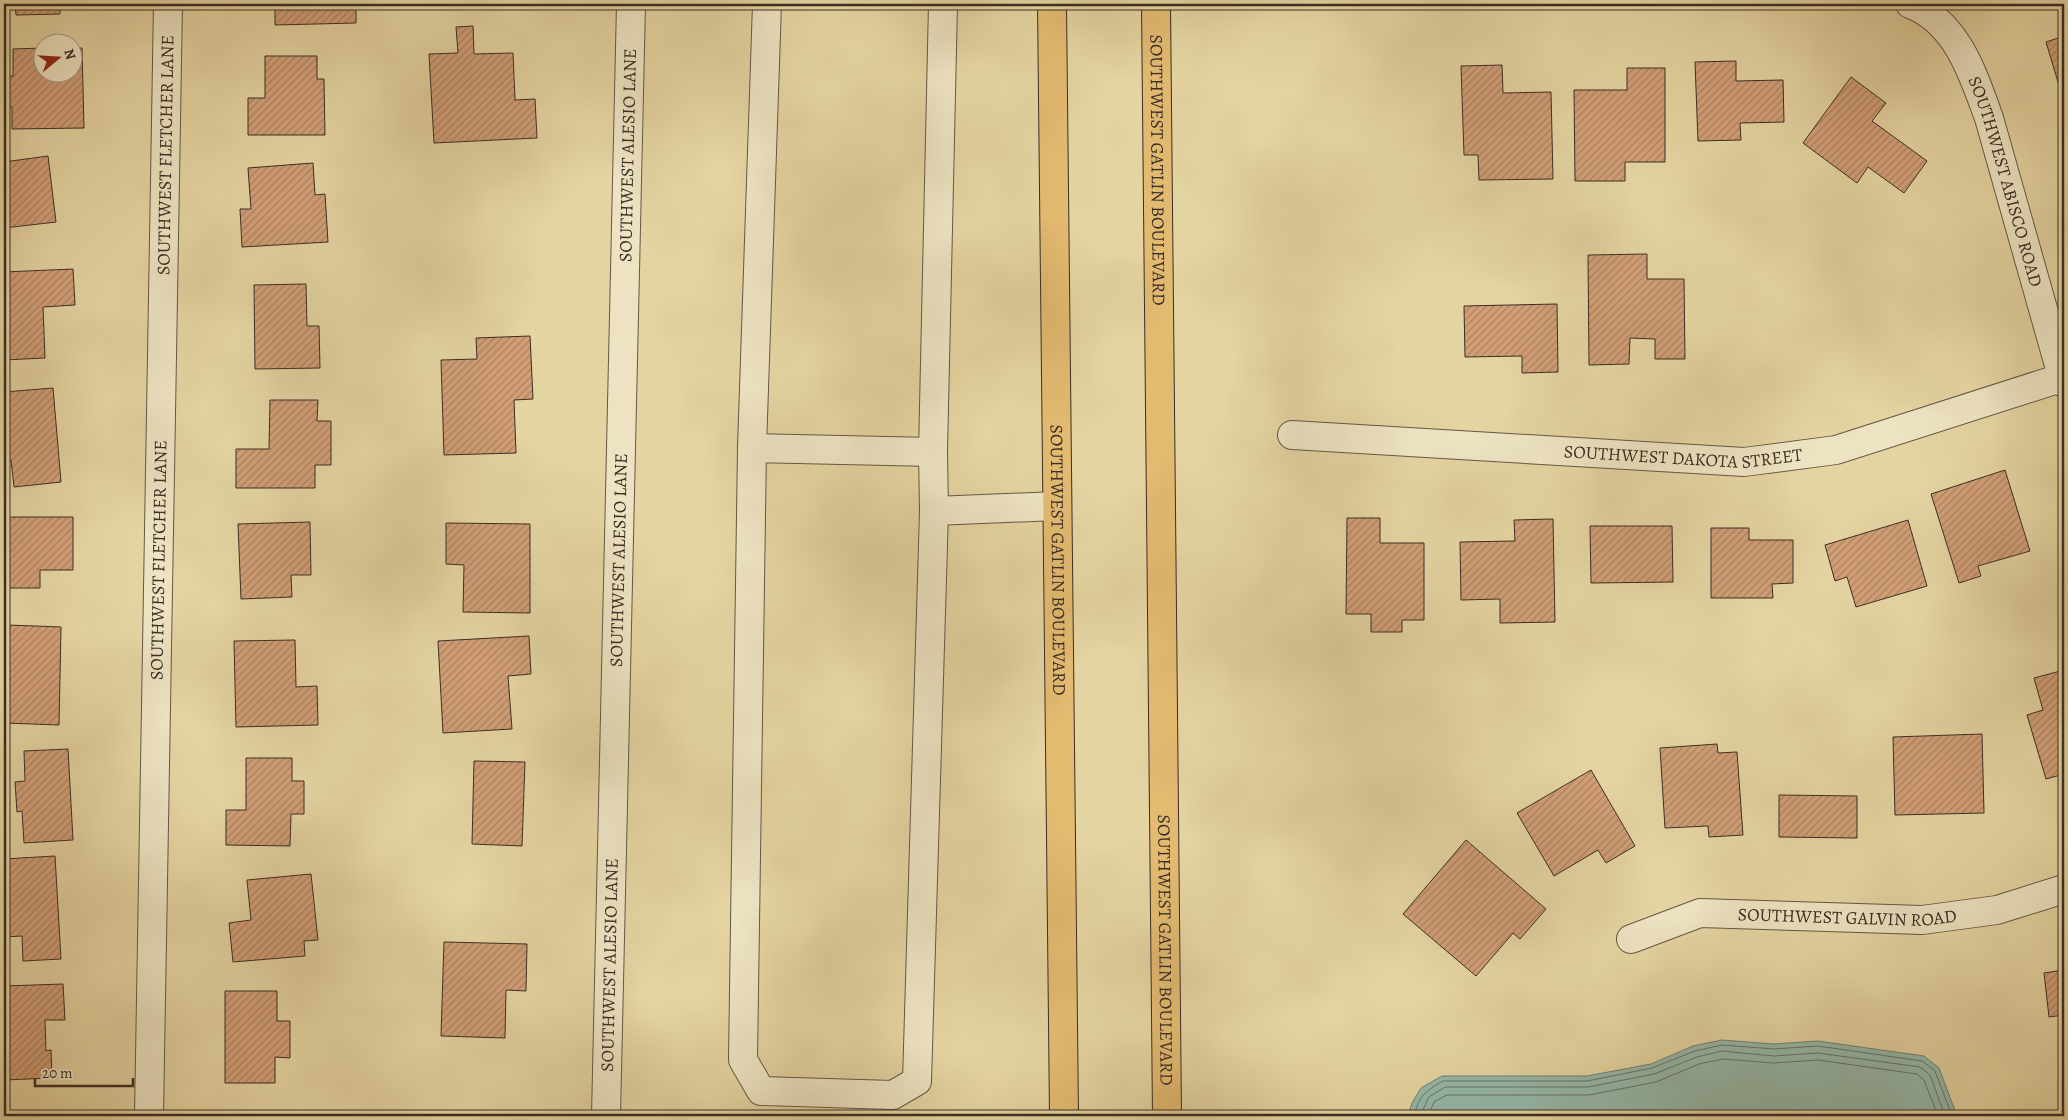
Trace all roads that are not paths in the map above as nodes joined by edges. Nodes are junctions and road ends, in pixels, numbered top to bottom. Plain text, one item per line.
1 (168, 4) edge
2 (632, 4) edge
3 (767, 4) edge
4 (943, 4) edge
5 (1052, 4) edge
6 (1156, 4) edge
7 (1910, 4) edge
8 (2064, 379) edge
9 (1292, 435) dead end
10 (752, 448) junction
11 (934, 452) junction
12 (1057, 506) junction
13 (934, 511) junction
14 (2064, 889) edge
15 (1631, 939) dead end
16 (893, 1106) edge
17 (149, 1116) edge
18 (606, 1116) edge
19 (1064, 1116) edge
20 (1167, 1116) edge

1 - 17 street, SOUTHWEST FLETCHER LANE
2 - 18 street, SOUTHWEST ALESIO LANE
3 - 10 street
4 - 11 street
5 - 12 main road, SOUTHWEST GATLIN BOULEVARD
6 - 20 main road, SOUTHWEST GATLIN BOULEVARD
7 - 8 street, SOUTHWEST ABISCO ROAD
8 - 9 street, SOUTHWEST DAKOTA STREET
10 - 11 street
10 - 16 street
11 - 13 street
12 - 13 street
12 - 19 main road, SOUTHWEST GATLIN BOULEVARD
13 - 16 street
14 - 15 street, SOUTHWEST GALVIN ROAD

